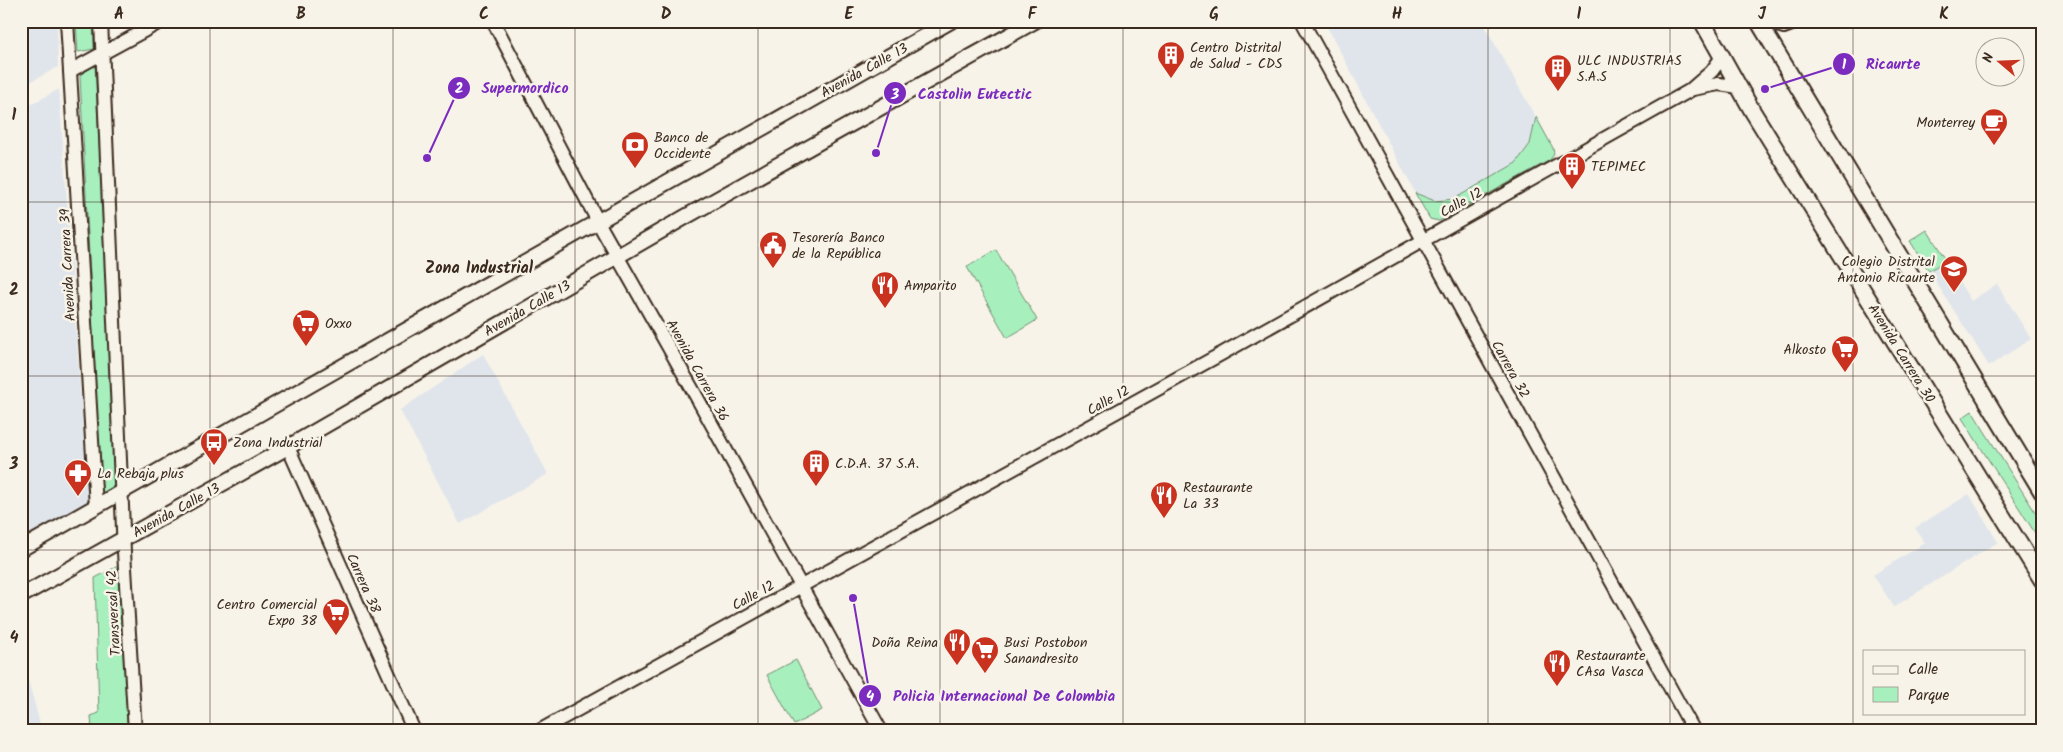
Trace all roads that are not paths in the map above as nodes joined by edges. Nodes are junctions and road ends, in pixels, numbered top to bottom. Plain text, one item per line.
1 (67, 21) edge
2 (101, 21) edge
3 (162, 21) edge
4 (493, 21) edge
5 (950, 21) edge
6 (1034, 21) edge
7 (1302, 21) edge
8 (1702, 21) edge
9 (1758, 21) edge
10 (1764, 21) edge
11 (1800, 21) edge
12 (102, 54) junction
13 (1722, 57) junction
14 (70, 71) junction
15 (1738, 88) junction
16 (1688, 91) junction
17 (597, 220) junction
18 (1422, 241) junction
19 (617, 256) junction
20 (288, 447) junction
21 (122, 492) junction
22 (2042, 492) edge
23 (96, 507) junction
24 (124, 539) junction
25 (21, 549) edge
26 (2042, 580) edge
27 (800, 586) junction
28 (21, 596) edge
29 (135, 731) edge
30 (414, 731) edge
31 (539, 731) edge
32 (881, 731) edge
33 (1694, 731) edge

1 - 14 street, Avenida Carrera 39
2 - 12 street
3 - 12 street
4 - 17 street, Avenida Carrera 36
5 - 17 main road, Avenida Calle 13
6 - 19 main road, Avenida Calle 13
7 - 18 street, Carrera 32
8 - 13 highway, Avenida Carrera 30
9 - 22 highway
10 - 11 street
12 - 14 street
12 - 21 street
13 - 15 highway, Avenida Carrera 30
13 - 16 street, Calle 12
14 - 23 street, Avenida Carrera 39
15 - 16 street, Calle 12
15 - 26 highway, Avenida Carrera 30
16 - 18 street, Calle 12
17 - 19 street, Avenida Carrera 36
17 - 21 main road, Avenida Calle 13
18 - 27 street, Calle 12
18 - 33 street, Carrera 32
19 - 20 main road, Avenida Calle 13
19 - 27 street, Avenida Carrera 36
20 - 24 main road, Avenida Calle 13
20 - 30 street, Carrera 38
21 - 23 main road, Avenida Calle 13
21 - 24 street, Transversal 42
23 - 25 main road, Avenida Calle 13
24 - 28 main road, Avenida Calle 13
24 - 29 street, Transversal 42
27 - 31 street, Calle 12
27 - 32 street, Avenida Carrera 36

